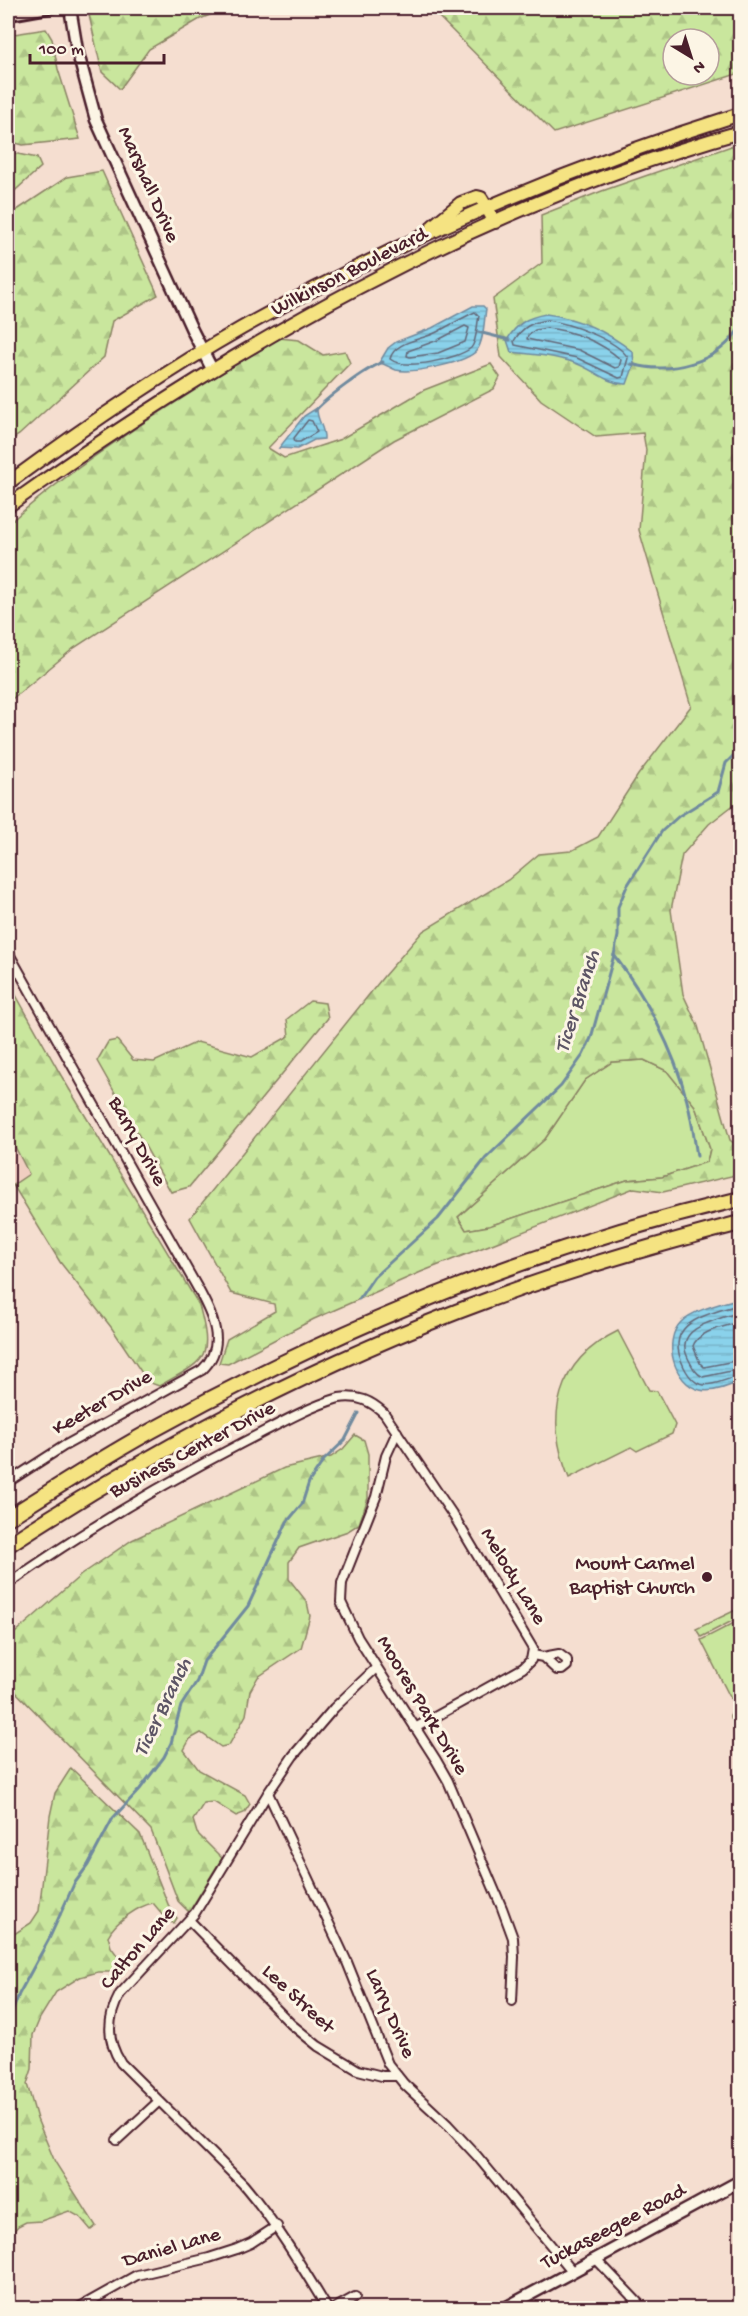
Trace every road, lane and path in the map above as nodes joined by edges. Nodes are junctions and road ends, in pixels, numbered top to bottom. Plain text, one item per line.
1 (70, 8) edge
2 (741, 114) edge
3 (741, 132) edge
4 (487, 207) junction
5 (495, 222) junction
6 (202, 352) junction
7 (213, 369) junction
8 (8, 483) edge
9 (8, 506) edge
10 (8, 952) edge
11 (741, 1199) edge
12 (741, 1224) edge
13 (213, 1355) joint
14 (397, 1432) junction
15 (8, 1482) edge
16 (8, 1518) edge
17 (8, 1545) edge
18 (8, 1584) edge
19 (533, 1655) junction
20 (543, 1657) dead end
21 (376, 1668) junction
22 (415, 1728) junction
23 (268, 1793) junction
24 (189, 1920) junction
25 (512, 2001) dead end
26 (397, 2076) junction
27 (158, 2102) junction
28 (117, 2140) dead end
29 (741, 2181) edge
30 (276, 2226) junction
31 (596, 2259) junction
32 (573, 2272) junction
33 (355, 2297) dead end
34 (78, 2308) edge
35 (327, 2308) edge
36 (335, 2308) edge
37 (506, 2308) edge
38 (643, 2308) edge

1 - 6 street, Marshall Drive, bridge
2 - 4 main road
3 - 5 main road, Wilkinson Boulevard
4 - 5 main road
4 - 6 main road, Wilkinson Boulevard
5 - 7 main road, Wilkinson Boulevard
6 - 7 street, Marshall Drive
6 - 8 main road, Wilkinson Boulevard
7 - 9 main road, Wilkinson Boulevard
10 - 13 street, Barry Drive
11 - 16 highway
12 - 17 highway
13 - 15 street, Keeter Drive
14 - 18 street, Business Center Drive
14 - 19 street, Melody Lane
14 - 21 street, Moores Park Drive
19 - 20 street
19 - 22 street, Melody Lane
21 - 22 street, Moores Park Drive
21 - 23 street, Calton Lane
22 - 25 street, Moores Park Drive
23 - 24 street, Calton Lane
23 - 26 street, Larry Drive
24 - 26 street, Lee Street
24 - 27 street, Calton Lane
26 - 32 street, Larry Drive
27 - 28 street
27 - 30 street, Calton Lane
29 - 31 street, Tuckaseegee Road
30 - 34 street, Daniel Lane
30 - 35 street, Calton Lane
31 - 32 street, Tuckaseegee Road
31 - 38 street
32 - 37 street, Tuckaseegee Road
33 - 36 street

